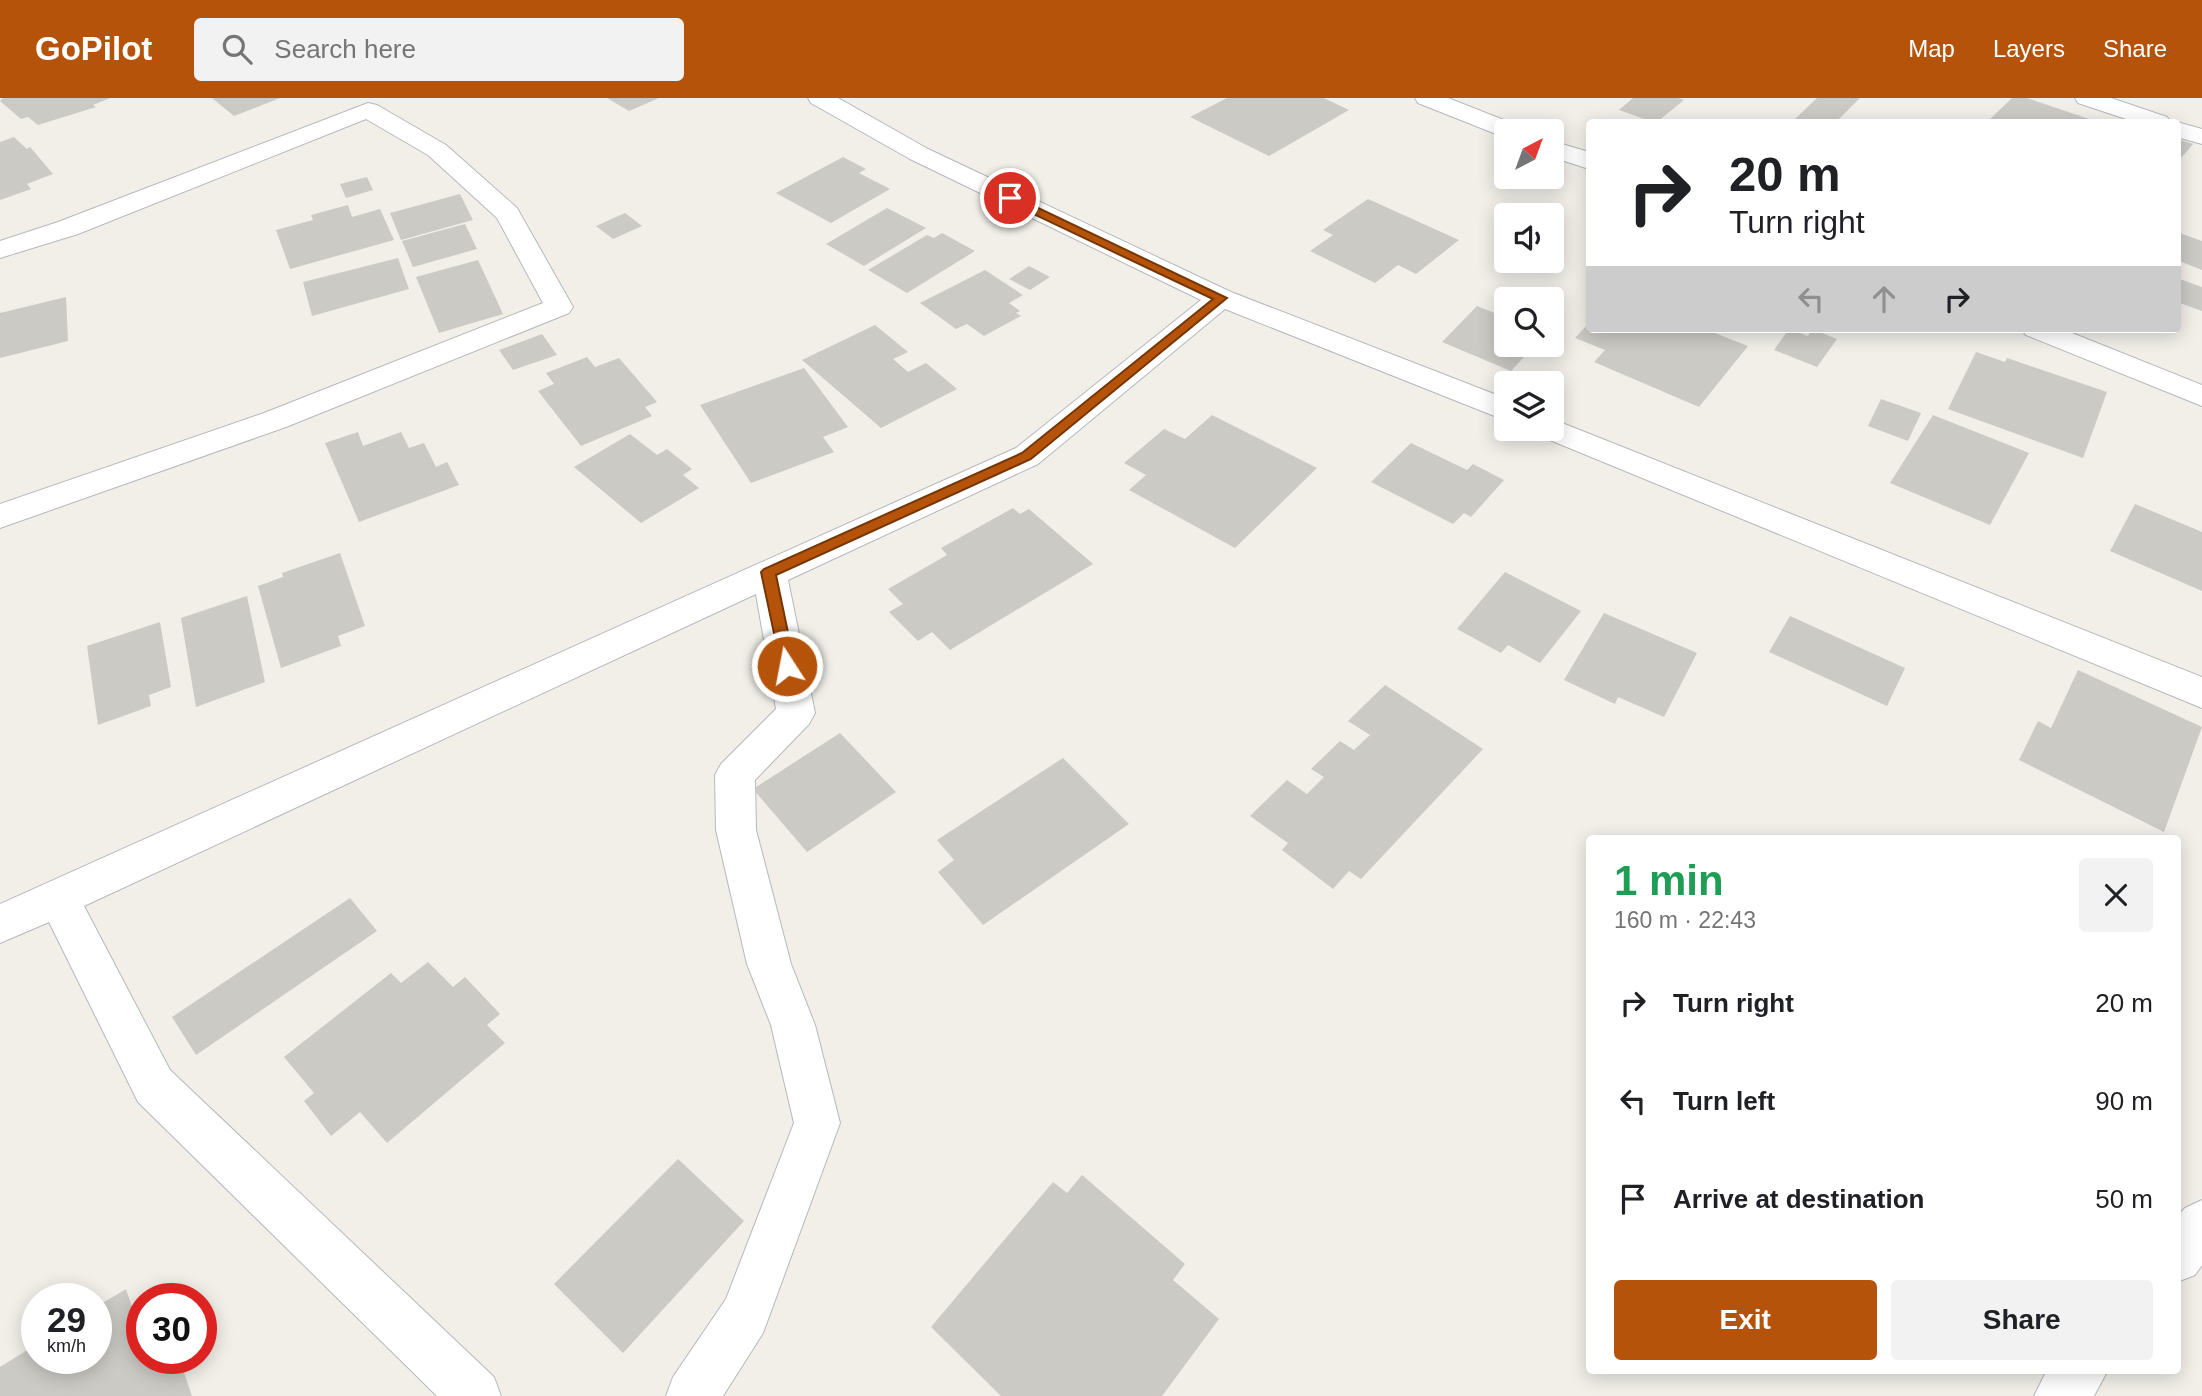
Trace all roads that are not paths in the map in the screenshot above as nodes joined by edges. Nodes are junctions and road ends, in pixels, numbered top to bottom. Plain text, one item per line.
1 (394, 98) edge
2 (820, 98) edge
3 (1427, 98) edge
4 (2087, 98) edge
5 (368, 110) junction
6 (2149, 119) edge
7 (1494, 125) edge
8 (2181, 130) edge
9 (2202, 137) edge
10 (1564, 152) edge
11 (1586, 160) edge
12 (0, 250) edge
13 (1221, 298) junction
14 (2046, 333) edge
15 (2202, 396) edge
16 (1494, 406) edge
17 (1564, 434) edge
18 (0, 516) edge
19 (769, 572) junction
20 (2202, 693) edge
21 (58, 898) junction
22 (0, 924) edge
23 (2202, 1226) edge
24 (2181, 1252) edge
25 (2079, 1374) edge
26 (475, 1396) edge
27 (692, 1396) edge
28 (2060, 1396) edge

1 - 5 street
2 - 13 street
3 - 7 street
4 - 6 street
5 - 12 street
5 - 18 street
8 - 9 street
10 - 11 street
13 - 16 street
13 - 19 street
14 - 15 street
17 - 20 street
19 - 21 street
19 - 27 street
21 - 22 street
21 - 26 street
23 - 24 street
25 - 28 street

